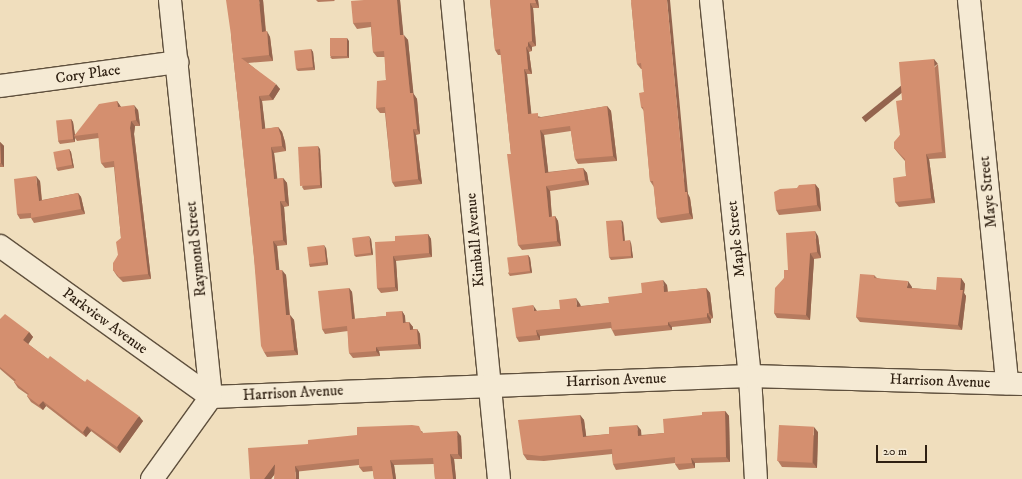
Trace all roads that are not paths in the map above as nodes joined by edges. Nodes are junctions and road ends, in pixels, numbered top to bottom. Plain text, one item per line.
1 (170, 0) edge
2 (452, 0) edge
3 (711, 0) edge
4 (969, 0) edge
5 (177, 62) junction
6 (0, 86) edge
7 (0, 246) edge
8 (750, 376) junction
9 (488, 384) junction
10 (1014, 384) edge
11 (211, 397) junction
12 (152, 479) edge
13 (499, 479) edge
14 (756, 479) edge

1 - 5 street, Raymond Street
2 - 9 street, Kimball Avenue
3 - 8 street, Maple Street
4 - 10 street, Maye Street
5 - 6 street, Cory Place
5 - 11 street, Raymond Street
7 - 11 street, Parkview Avenue
8 - 9 street, Harrison Avenue
8 - 10 street, Harrison Avenue
8 - 14 street, Maple Street
9 - 11 street, Harrison Avenue
9 - 13 street, Kimball Avenue
11 - 12 street

